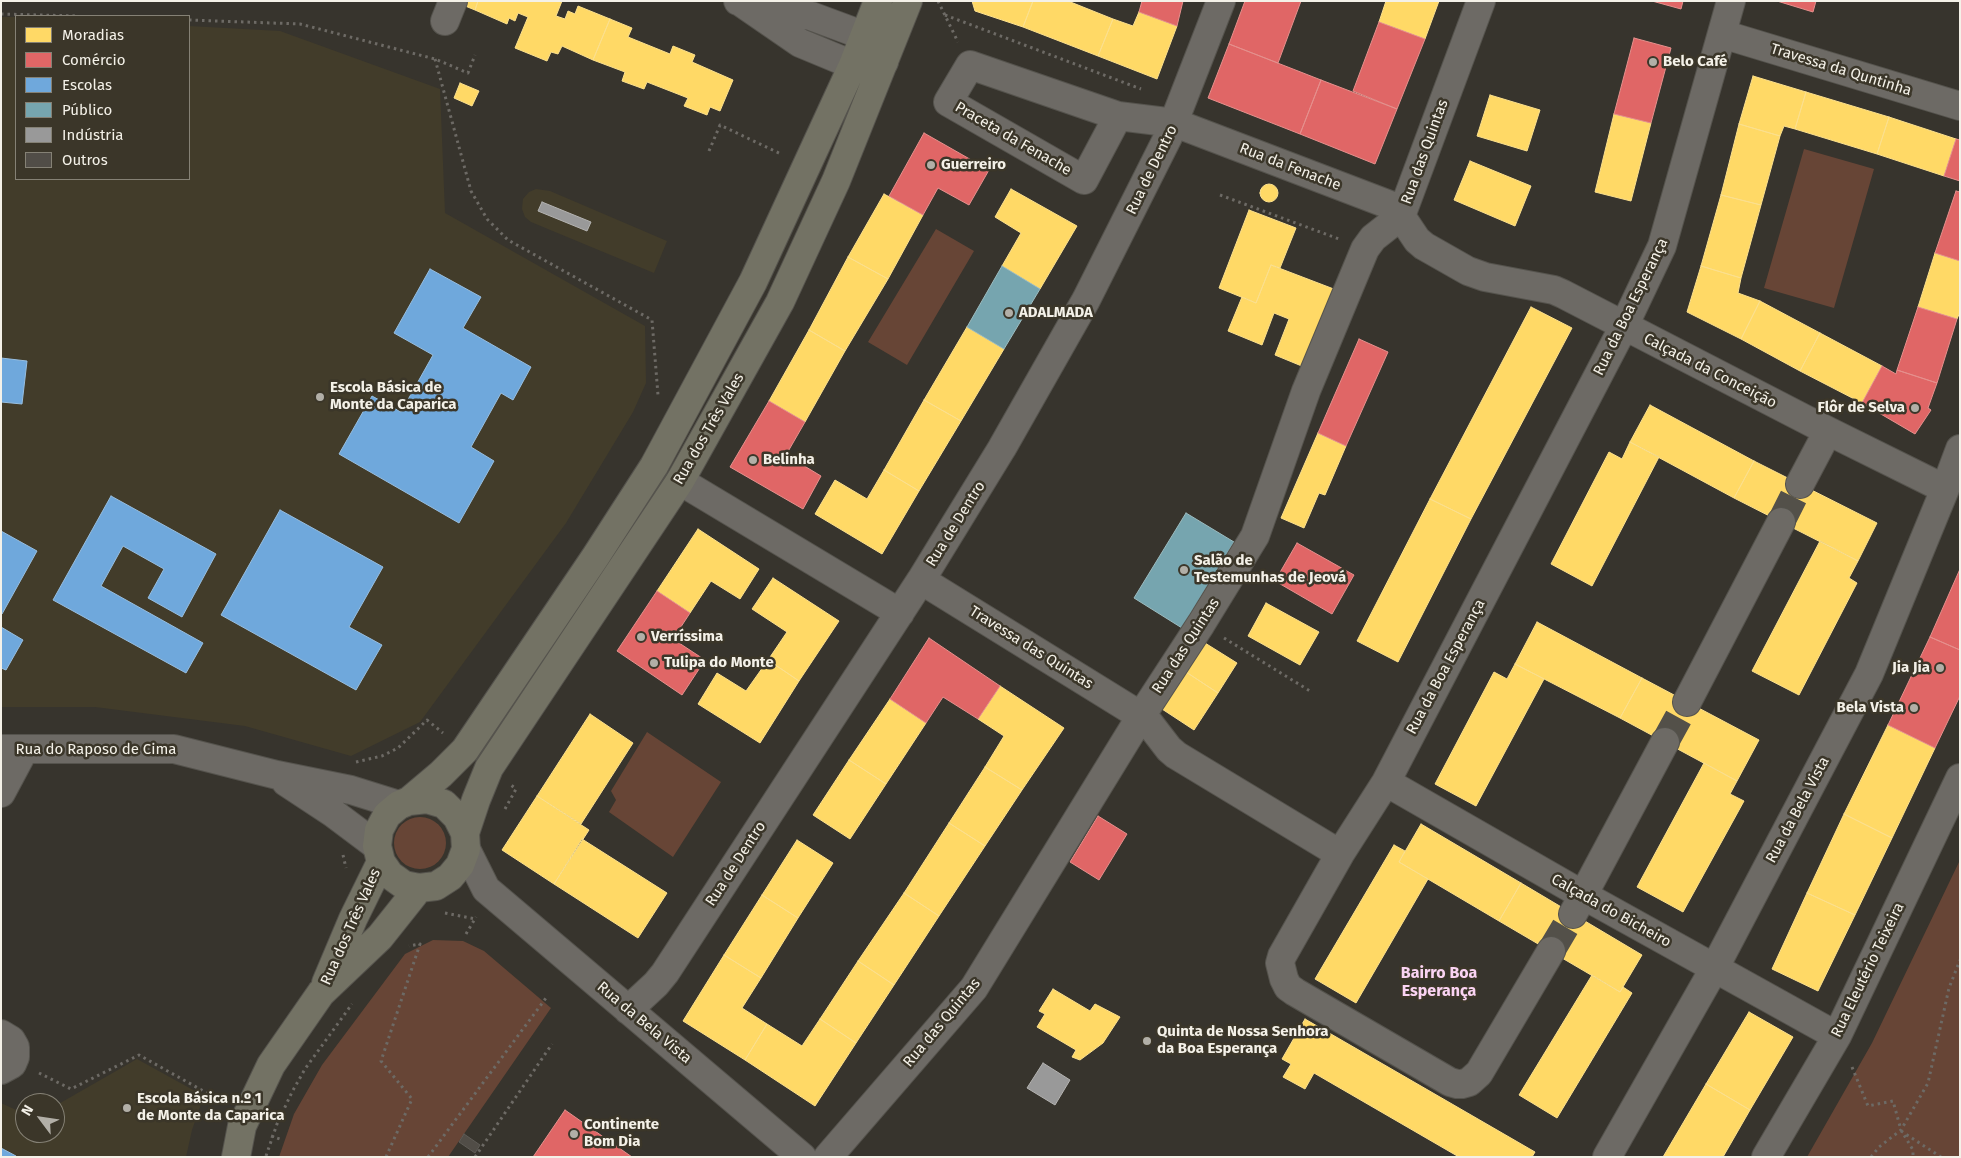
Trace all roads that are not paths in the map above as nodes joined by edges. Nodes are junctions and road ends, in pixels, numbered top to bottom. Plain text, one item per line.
1 (738, 1) edge
2 (878, 1) edge
3 (908, 1) edge
4 (1221, 1) edge
5 (1481, 1) edge
6 (1731, 1) edge
7 (1722, 34) junction
8 (865, 36) junction
9 (884, 62) junction
10 (854, 65) junction
11 (1960, 106) edge
12 (1178, 114) junction
13 (1118, 116) junction
14 (1402, 216) junction
15 (1624, 326) junction
16 (1828, 431) junction
17 (1960, 448) edge
18 (680, 481) junction
19 (1800, 484) tunnel mouth
20 (1945, 489) junction
21 (1781, 522) tunnel mouth
22 (921, 580) junction
23 (900, 613) junction
24 (1687, 702) tunnel mouth
25 (1141, 716) junction
26 (1665, 742) tunnel mouth
27 (12, 750) edge
28 (277, 775) junction
29 (1960, 778) edge
30 (1386, 782) junction
31 (1, 793) edge
32 (404, 803) junction
33 (465, 841) junction
34 (379, 854) junction
35 (1340, 854) junction
36 (428, 887) junction
37 (486, 889) junction
38 (1578, 904) junction
39 (1551, 951) tunnel mouth
40 (1714, 969) junction
41 (322, 993) junction
42 (628, 1010) junction
43 (1, 1034) edge
44 (1838, 1036) junction
45 (7, 1065) edge
46 (236, 1157) edge
47 (802, 1157) edge
48 (828, 1157) edge
49 (1607, 1157) edge
50 (1766, 1157) edge

1 - 8 street
1 - 10 street
2 - 8 main road, Rua dos Três Vales
3 - 9 main road, Rua dos Três Vales
4 - 12 street, Rua de Dentro
5 - 14 street, Rua das Quintas
6 - 7 street, Rua da Boa Esperança
7 - 11 street, Travessa da Quntinha
7 - 15 street, Rua da Boa Esperança
8 - 9 street
8 - 10 main road, Rua dos Três Vales
9 - 10 street
9 - 18 main road, Rua dos Três Vales
10 - 32 main road, Rua dos Três Vales
12 - 13 street
12 - 14 street, Rua da Fenache
12 - 22 street, Rua de Dentro
13 - 13 street, Praceta da Fenache
14 - 15 street, Calçada da Conceição
14 - 25 street, Rua das Quintas
15 - 16 street, Calçada da Conceição
15 - 30 street, Rua da Boa Esperança
16 - 19 street
16 - 20 street, Calçada da Conceição
17 - 20 street, Rua da Bela Vista
18 - 23 street
18 - 33 main road, Rua dos Três Vales
20 - 40 street, Rua da Bela Vista
21 - 24 street
22 - 23 street, Rua de Dentro
22 - 25 street, Travessa das Quintas
23 - 42 street, Rua de Dentro
25 - 35 street
25 - 48 street, Rua das Quintas
26 - 38 street
27 - 28 street, Rua do Raposo de Cima
27 - 31 street
28 - 32 street, Rua do Raposo de Cima
28 - 34 street, Rua do Raposo de Cima
29 - 44 street, Rua Eleutério Teixeira
30 - 35 street, Rua da Boa Esperança
30 - 38 street, Calçada do Bicheiro
32 - 33 main road
32 - 34 main road, Rua dos Três Vales
33 - 36 main road, Rua dos Três Vales
33 - 37 street, Rua da Bela Vista
34 - 36 main road, Rua dos Três Vales
34 - 41 main road, Rua dos Três Vales
35 - 39 street, Rua da Boa Esperança
36 - 37 street
36 - 41 main road, Rua dos Três Vales
37 - 42 street, Rua da Bela Vista
38 - 40 street, Calçada do Bicheiro
40 - 44 street, Calçada do Bicheiro
40 - 49 street, Rua da Bela Vista
41 - 46 main road, Rua dos Três Vales
42 - 47 street, Rua da Bela Vista
43 - 45 street
44 - 50 street, Rua Eleutério Teixeira

